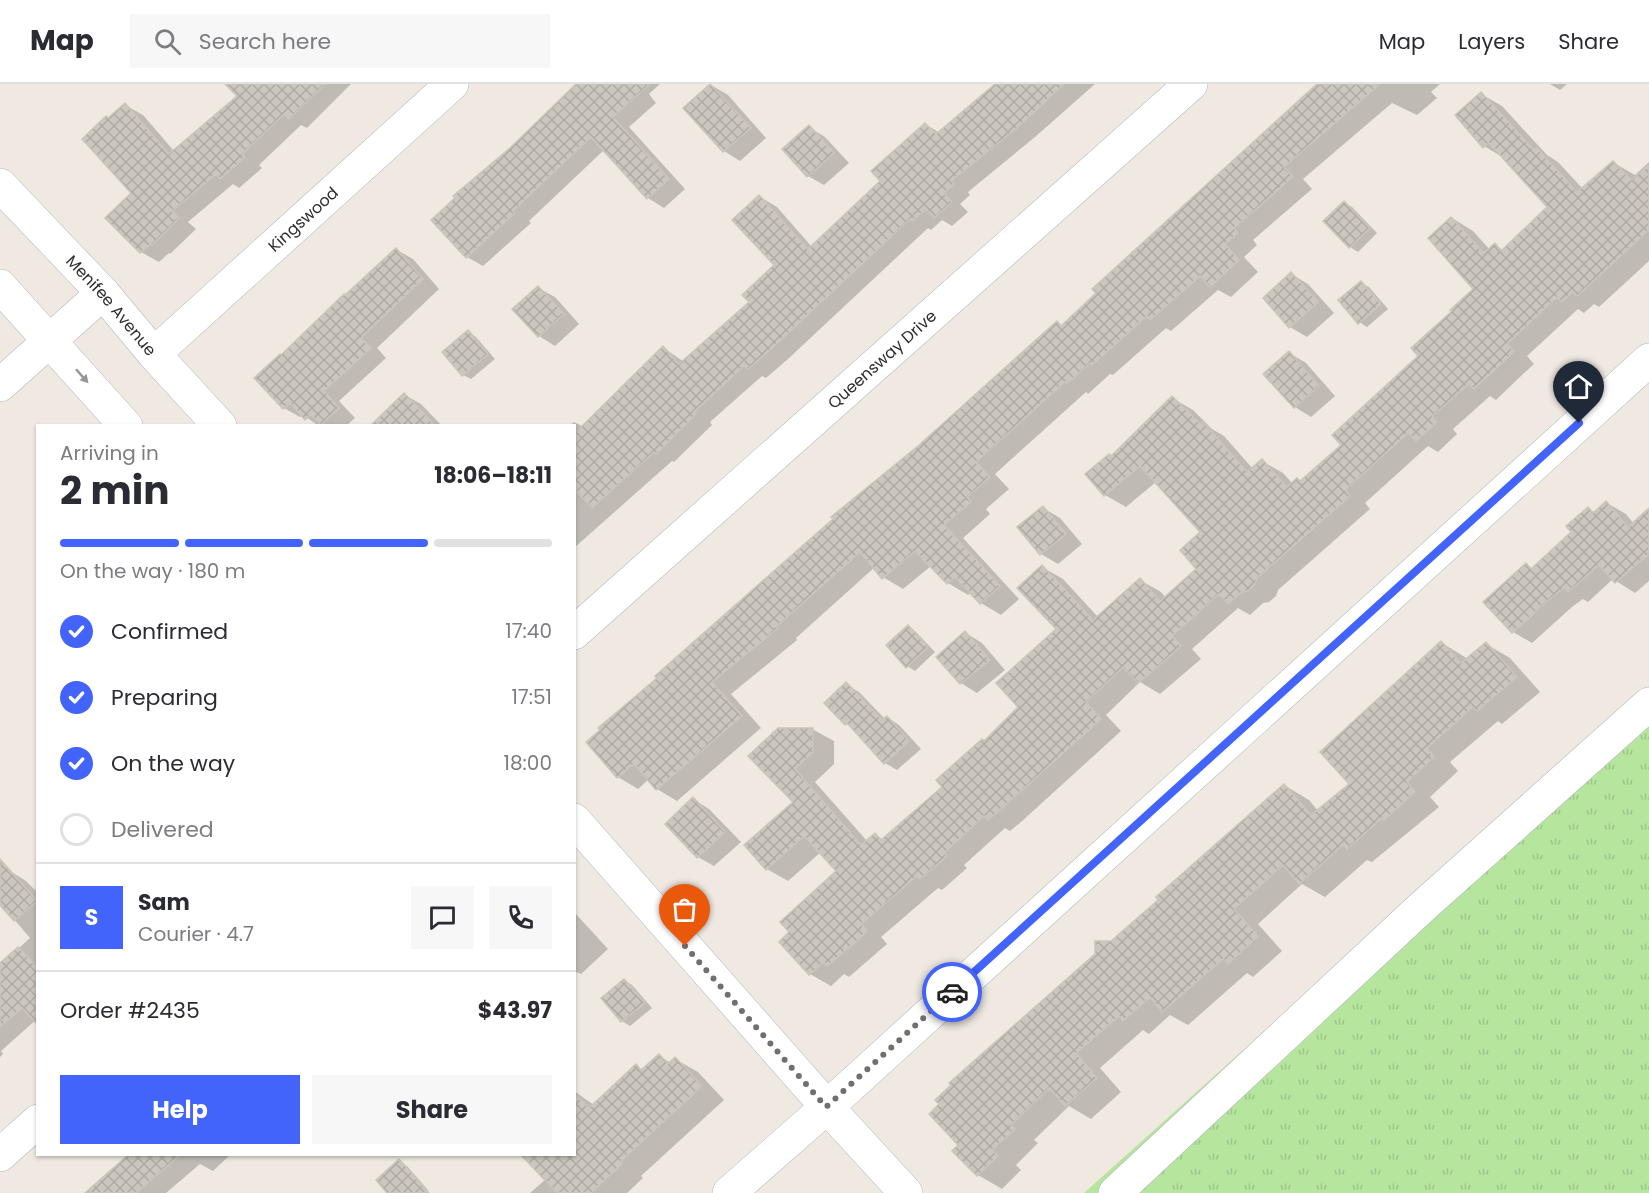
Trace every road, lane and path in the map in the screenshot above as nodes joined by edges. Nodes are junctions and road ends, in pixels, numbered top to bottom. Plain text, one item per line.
1 (452, 84) edge
2 (1191, 84) edge
3 (0, 185) edge
4 (0, 286) edge
5 (103, 294) junction
6 (50, 340) junction
7 (154, 354) junction
8 (1649, 360) edge
9 (0, 385) edge
10 (124, 424) edge
11 (218, 424) edge
12 (576, 631) edge
13 (1649, 704) edge
14 (576, 822) edge
15 (826, 1107) junction
16 (36, 1123) edge
17 (0, 1155) edge
18 (729, 1193) edge
19 (906, 1193) edge
20 (1115, 1193) edge

1 - 7 street, Kingswood
2 - 12 street, Queensway Drive
3 - 5 street, Menifee Avenue
4 - 6 street
5 - 6 street
5 - 7 street, Menifee Avenue
6 - 9 street
6 -> 10 street
7 - 11 street, Menifee Avenue
8 - 15 street
13 - 20 street
14 - 15 street
15 - 18 street
15 - 19 street
16 - 17 street

